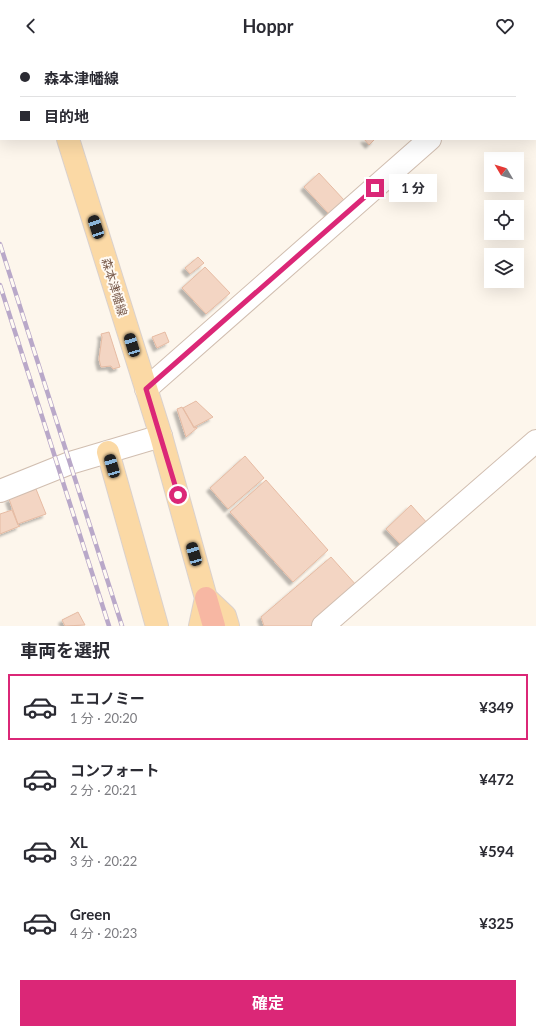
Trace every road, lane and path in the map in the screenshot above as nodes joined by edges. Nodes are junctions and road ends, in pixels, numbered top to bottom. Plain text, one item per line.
1 (68, 140) edge
2 (429, 140) edge
3 (146, 389) junction
4 (161, 436) junction
5 (536, 441) edge
6 (108, 452) junction
7 (0, 491) edge
8 (206, 598) junction
9 (157, 626) edge
10 (200, 626) edge
11 (214, 626) edge
12 (228, 626) edge
13 (323, 626) edge

1 - 3 main road, 森本津幡線
2 - 3 street
3 - 4 main road, 森本津幡線
4 - 6 street
4 - 8 main road, 森本津幡線
5 - 13 street
6 - 7 street
6 - 9 main road
8 - 10 main road, 森本津幡線
8 - 11 highway
8 - 12 main road

